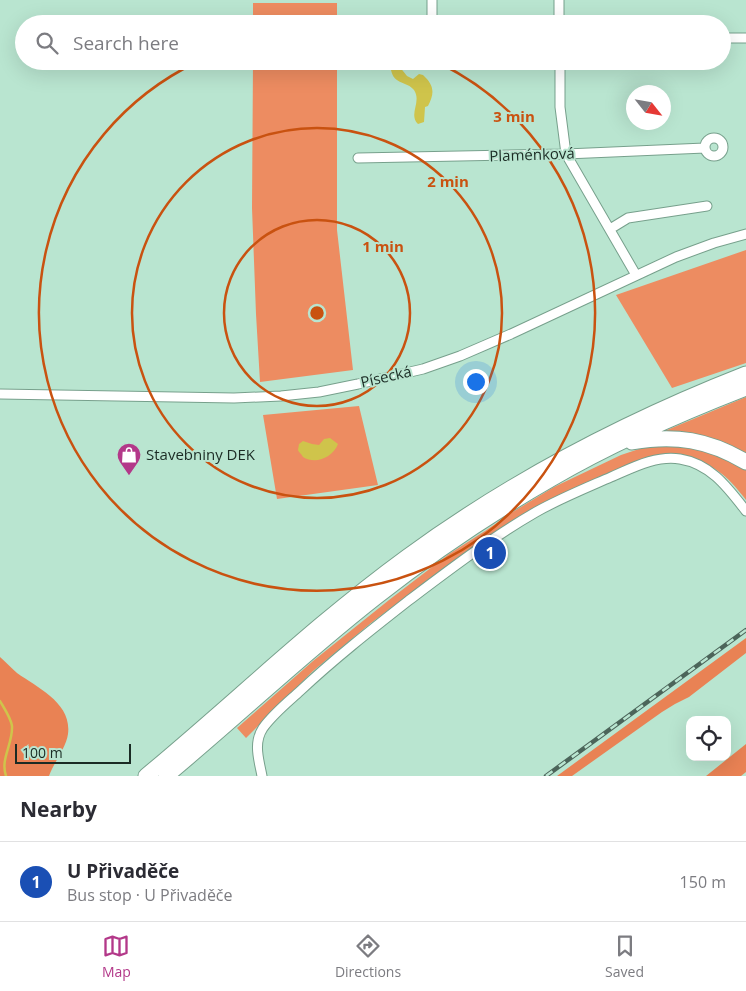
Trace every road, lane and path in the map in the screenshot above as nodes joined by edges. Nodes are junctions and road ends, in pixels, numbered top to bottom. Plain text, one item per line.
1 (432, 0) edge
2 (559, 0) edge
3 (432, 15) edge
4 (559, 15) edge
5 (731, 38) edge
6 (746, 38) edge
7 (560, 70) edge
8 (705, 148) dead end
9 (566, 154) junction
10 (358, 158) dead end
11 (707, 206) dead end
12 (610, 229) junction
13 (746, 234) edge
14 (636, 275) junction
15 (746, 374) edge
16 (746, 388) edge
17 (0, 394) edge
18 (609, 448) junction
19 (746, 462) edge
20 (746, 512) edge
21 (146, 776) edge
22 (166, 776) edge
23 (262, 776) edge

1 - 3 street
2 - 4 street
5 - 6 street
7 - 9 street
8 - 9 street, Plaménková
9 - 10 street, Plaménková
9 - 12 street
11 - 12 street
12 - 14 street
13 - 14 street, Písecká
14 - 17 street, Písecká
15 - 21 highway
16 - 18 highway
18 - 19 highway
18 - 22 highway
20 - 23 street

